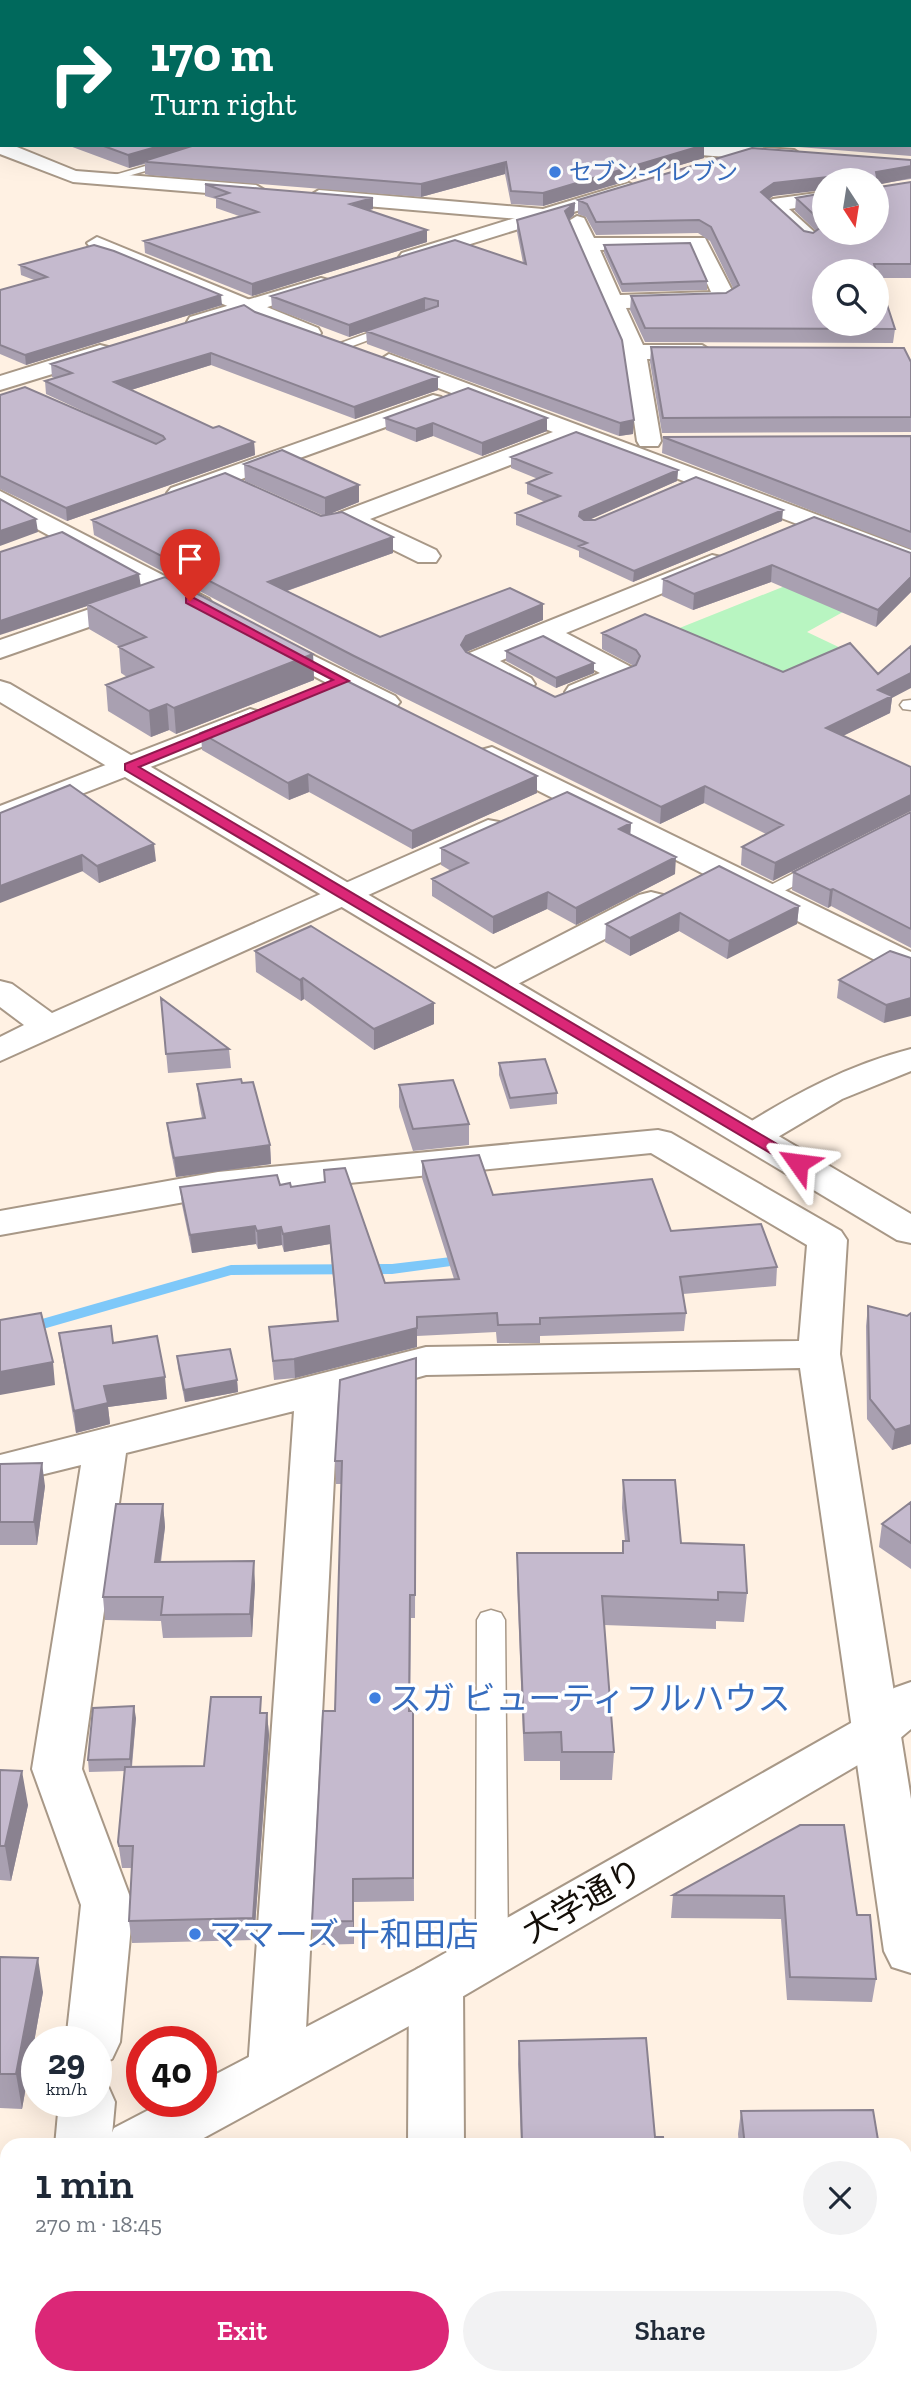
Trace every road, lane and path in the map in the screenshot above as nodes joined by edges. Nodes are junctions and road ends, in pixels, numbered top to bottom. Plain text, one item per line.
1 (0, 147) edge
2 (224, 147) edge
3 (676, 147) edge
4 (769, 147) edge
5 (752, 152) junction
6 (810, 157) edge
7 (698, 169) edge
8 (103, 180) junction
9 (647, 184) edge
10 (812, 200) edge
11 (570, 207) junction
12 (544, 215) junction
13 (811, 238) edge
14 (97, 243) edge
15 (587, 244) junction
16 (383, 265) edge
17 (343, 277) edge
18 (611, 302) junction
19 (250, 306) junction
20 (406, 324) edge
21 (172, 330) edge
22 (342, 345) junction
23 (120, 346) edge
24 (635, 352) junction
25 (718, 353) edge
26 (2, 382) edge
27 (468, 390) junction
28 (29, 393) edge
29 (574, 432) junction
30 (649, 441) junction
31 (677, 441) edge
32 (612, 445) junction
33 (222, 478) junction
34 (701, 478) junction
35 (246, 489) edge
36 (676, 489) edge
37 (0, 499) edge
38 (157, 501) edge
39 (814, 520) junction
40 (93, 525) edge
41 (67, 534) junction
42 (775, 536) edge
43 (33, 545) edge
44 (737, 552) edge
45 (426, 556) dead end
46 (911, 559) edge
47 (168, 589) junction
48 (545, 633) junction
49 (0, 650) edge
50 (343, 681) junction
51 (0, 690) edge
52 (405, 712) edge
53 (467, 743) edge
54 (129, 767) junction
55 (567, 794) junction
56 (0, 817) edge
57 (838, 856) edge
58 (716, 869) junction
59 (765, 893) junction
60 (341, 895) junction
61 (911, 965) edge
62 (494, 983) junction
63 (0, 991) edge
64 (49, 1027) junction
65 (0, 1050) edge
66 (911, 1060) edge
67 (753, 1136) junction
68 (0, 1223) edge
69 (911, 1231) edge
70 (819, 1354) junction
71 (317, 1391) junction
72 (106, 1445) junction
73 (0, 1470) edge
74 (491, 1620) dead end
75 (893, 1716) edge
76 (911, 1951) edge
77 (492, 1952) junction
78 (436, 1985) junction
79 (95, 2026) edge
80 (276, 2069) junction
81 (86, 2117) edge
82 (84, 2138) edge
83 (149, 2138) edge
84 (436, 2138) edge

1 - 8 main road
2 - 8 lane
3 - 5 main road
4 - 5 main road
5 - 6 main road
5 - 7 main road
8 - 12 main road
9 - 11 main road
10 - 13 main road
11 - 12 main road
11 - 15 main road
12 - 16 main road
14 - 19 main road
15 - 18 main road
15 - 18 main road
17 - 19 main road
18 - 24 main road
19 - 21 main road
19 - 22 main road
20 - 22 lane
22 - 27 main road
23 - 26 main road
24 - 25 main road
24 - 30 main road
26 - 28 lane
27 - 29 main road
27 - 33 main road
29 - 32 main road
29 - 45 main road
30 - 31 main road
30 - 32 main road
32 - 34 main road
33 - 35 lane
33 - 38 main road
34 - 36 lane
34 - 39 main road
37 - 41 main road
39 - 42 main road
39 - 46 main road
40 - 41 main road
41 - 43 main road
41 - 47 main road
44 - 48 main road
47 - 49 main road
47 - 50 main road
48 - 48 main road
50 - 52 main road
50 - 54 main road
51 - 54 main road
53 - 55 main road
54 - 56 main road
54 - 60 main road
55 - 58 main road
55 - 60 main road
57 - 59 lane
58 - 59 main road
58 - 62 main road
59 - 61 main road
60 - 62 main road
60 - 64 main road
62 - 67 main road
63 - 64 main road
64 - 65 main road
66 - 67 main road
67 - 69 main road
68 - 70 main road
70 - 71 main road
70 - 75 main road
71 - 72 main road
71 - 80 main road
72 - 73 main road
72 - 79 main road
74 - 77 lane
75 - 76 main road
75 - 77 main road, 大学通り
77 - 78 main road, 大学通り
78 - 80 main road, 大学通り
78 - 84 main road
80 - 83 main road, 大学通り
81 - 82 main road

